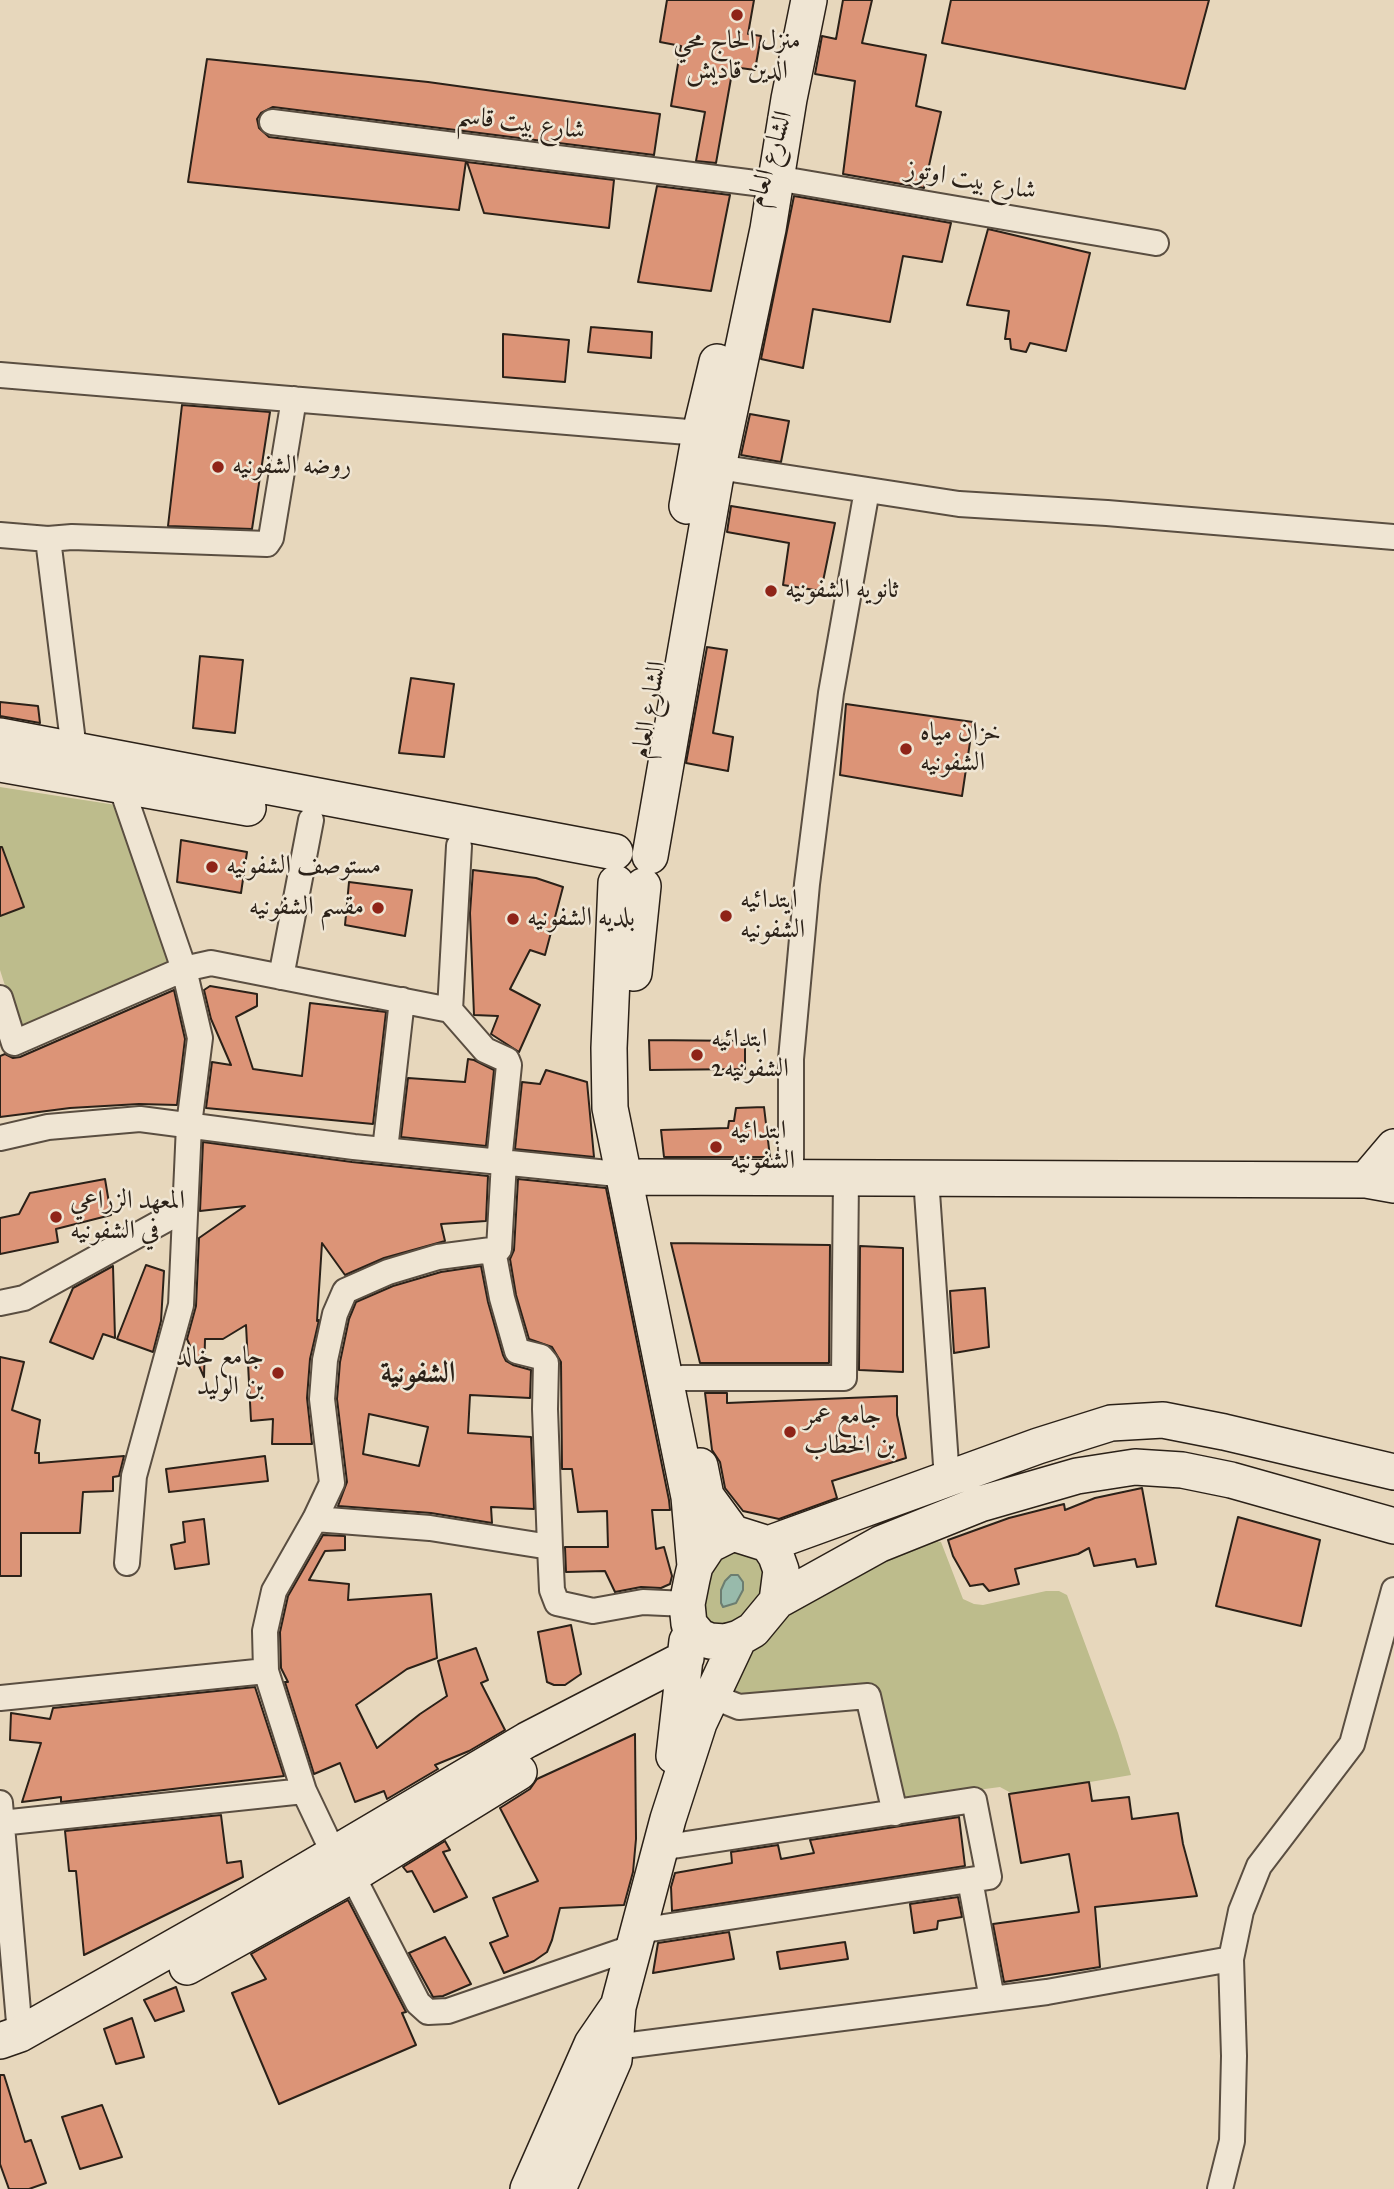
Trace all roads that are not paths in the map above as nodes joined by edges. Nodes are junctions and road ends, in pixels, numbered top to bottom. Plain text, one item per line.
1 (809, 0) edge
2 (272, 122) dead end
3 (769, 181) junction
4 (1156, 243) dead end
5 (0, 375) edge
6 (294, 399) junction
7 (700, 433) junction
8 (718, 467) junction
9 (867, 490) junction
10 (0, 535) edge
11 (1394, 537) edge
12 (48, 539) junction
13 (0, 736) edge
14 (74, 750) junction
15 (0, 764) edge
16 (121, 786) junction
17 (311, 820) junction
18 (459, 846) junction
19 (627, 866) junction
20 (184, 969) junction
21 (281, 977) junction
22 (0, 998) edge
23 (402, 1000) junction
24 (450, 1010) junction
25 (189, 1125) junction
26 (0, 1138) edge
27 (1394, 1147) edge
28 (385, 1150) junction
29 (502, 1162) junction
30 (633, 1176) junction
31 (791, 1178) junction
32 (846, 1178) junction
33 (926, 1178) junction
34 (1380, 1182) edge
35 (185, 1209) junction
36 (493, 1250) junction
37 (0, 1303) edge
38 (682, 1378) junction
39 (1394, 1472) edge
40 (947, 1479) junction
41 (315, 1519) junction
42 (1394, 1526) edge
43 (733, 1533) junction
44 (768, 1544) junction
45 (550, 1547) junction
46 (127, 1563) dead end
47 (695, 1566) junction
48 (1394, 1590) edge
49 (777, 1601) junction
50 (688, 1614) junction
51 (739, 1639) junction
52 (265, 1671) junction
53 (693, 1679) junction
54 (0, 1698) edge
55 (304, 1791) junction
56 (895, 1813) junction
57 (0, 1816) edge
58 (664, 1833) junction
59 (343, 1864) junction
60 (970, 1880) junction
61 (636, 1939) junction
62 (1231, 1959) junction
63 (992, 1999) junction
64 (618, 2007) junction
65 (10, 2038) edge
66 (615, 2047) junction
67 (0, 2063) edge
68 (528, 2189) edge
69 (558, 2189) edge
70 (1220, 2189) edge

1 - 3 main road, الشارع العام
2 - 3 street, شارع بيت قاسم
3 - 4 street, شارع بيت اوتوز
3 - 7 main road, الشارع العام
3 - 8 main road, الشارع العام
5 - 6 street
6 - 7 street
6 - 12 street
7 - 19 main road, الشارع العام
8 - 9 street
8 - 19 main road, الشارع العام
9 - 11 street
9 - 31 street
10 - 12 street
12 - 14 street
13 - 14 main road
14 - 19 main road
15 - 16 main road
16 - 17 main road
16 - 20 street
17 - 18 main road
17 - 21 street
18 - 19 main road
18 - 24 street
19 - 30 main road
20 - 21 street
20 - 22 street
20 - 25 street
21 - 23 street
23 - 24 street
23 - 28 street
24 - 29 street
25 - 26 street
25 - 28 street
25 - 35 street
27 - 34 main road
28 - 29 street
29 - 30 street
29 - 36 street
30 - 31 main road
30 - 38 main road
30 - 47 main road
31 - 32 main road
32 - 33 main road
32 - 38 street
33 - 34 main road
33 - 40 street
35 - 37 street
35 - 46 street
36 - 41 street
36 - 45 street
38 - 43 main road
39 - 40 main road
40 - 44 main road
41 - 45 street
41 - 52 street
42 - 49 main road
43 - 44 main road
43 - 47 main road
44 - 49 main road
45 - 50 street
47 - 50 main road
48 - 62 street
49 - 51 main road
50 - 51 main road
50 - 53 main road
51 - 53 main road
52 - 54 street
52 - 55 street
53 - 56 street
53 - 58 main road
53 - 59 main road
55 - 57 street
55 - 59 street
56 - 58 street
56 - 60 street
57 - 65 street
58 - 61 main road
59 - 61 street
59 - 65 main road
59 - 67 main road
60 - 61 street
60 - 63 street
61 - 64 main road
62 - 63 street
62 - 70 street
63 - 66 street
64 - 66 main road
64 - 68 main road
66 - 69 main road

